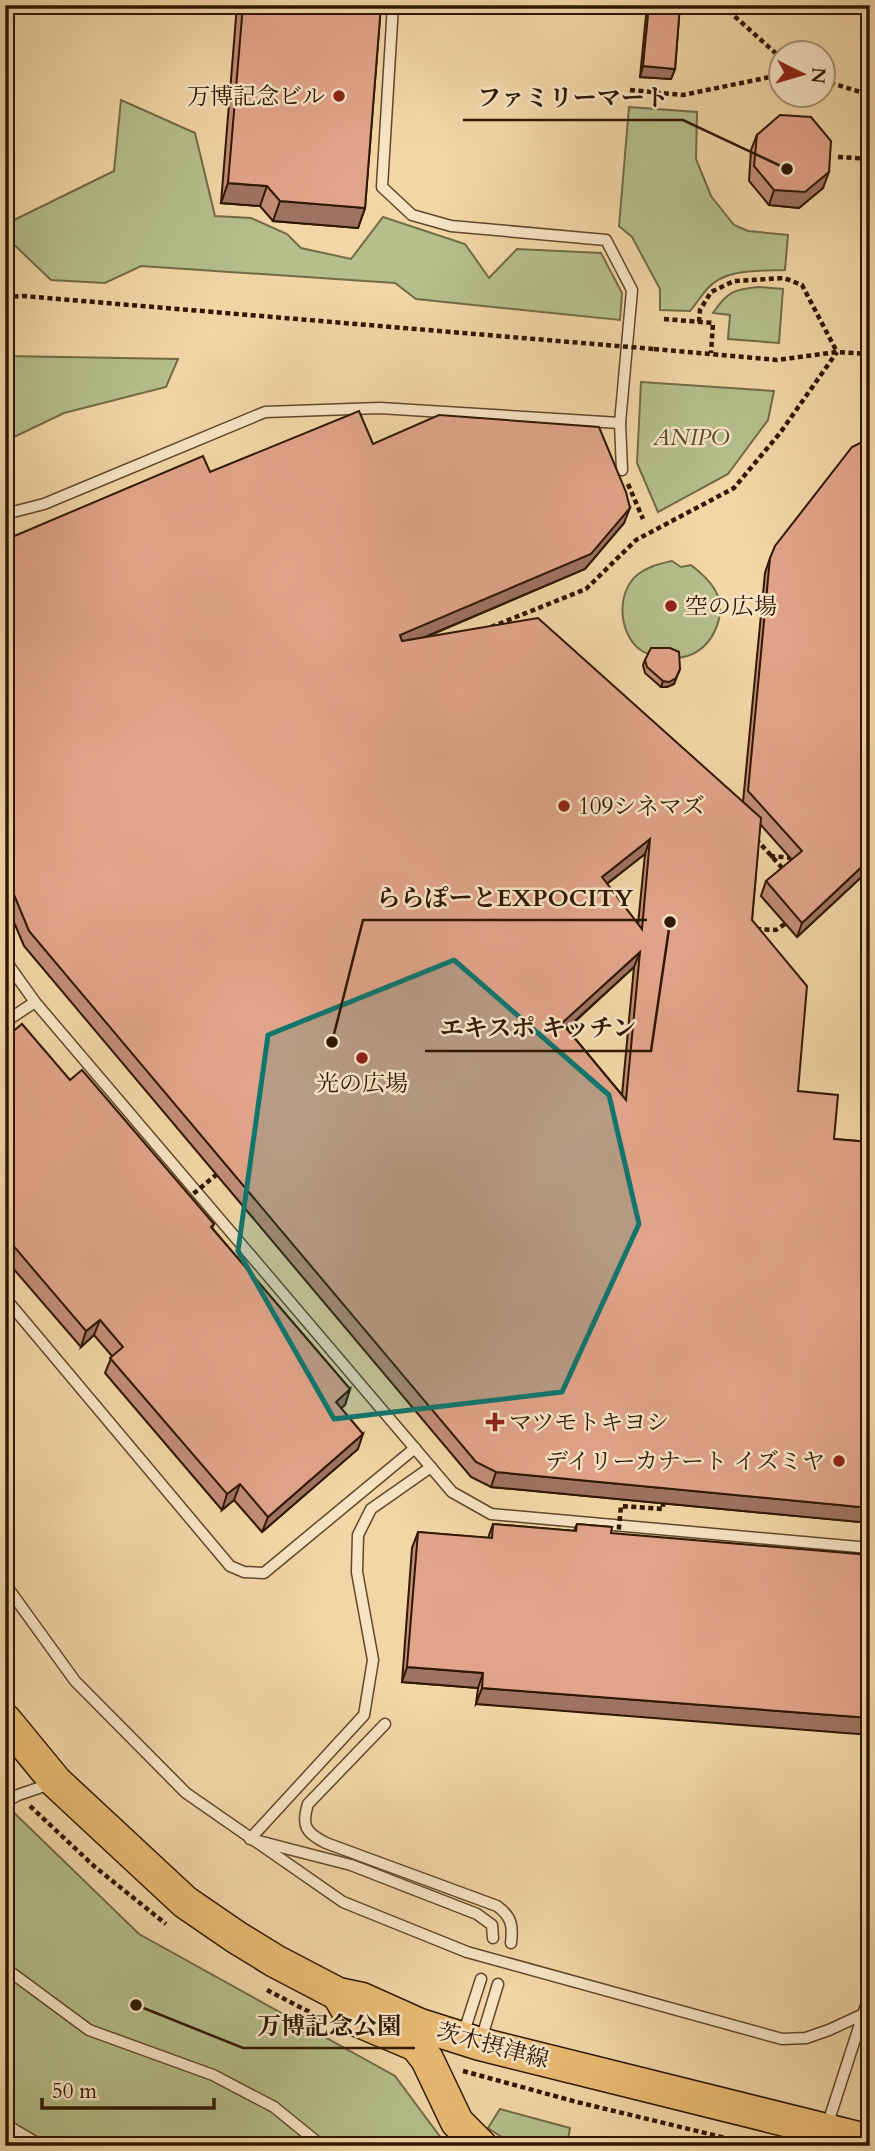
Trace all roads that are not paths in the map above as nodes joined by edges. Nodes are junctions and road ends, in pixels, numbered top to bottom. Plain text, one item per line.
1 (393, 5) edge
2 (620, 423) junction
3 (622, 470) road end
4 (5, 514) edge
5 (5, 960) edge
6 (35, 1002) junction
7 (5, 1022) edge
8 (5, 1298) edge
9 (415, 1448) junction
10 (431, 1467) junction
11 (870, 1548) edge
12 (5, 1584) edge
13 (5, 1720) edge
14 (385, 1724) dead end
15 (56, 1782) junction
16 (5, 1802) edge
17 (250, 1839) junction
18 (494, 1938) dead end
19 (511, 1943) dead end
20 (5, 1968) edge
21 (481, 1979) dead end
22 (498, 1984) dead end
23 (870, 1993) edge
24 (338, 1994) junction
25 (866, 2013) edge
26 (465, 2050) junction
27 (5, 2124) edge
28 (826, 2130) junction
29 (870, 2141) edge
30 (41, 2146) edge
31 (322, 2146) edge
32 (481, 2146) edge

1 - 2 lane
2 - 3 lane
2 - 4 lane
5 - 6 lane
6 - 7 lane
6 - 9 lane
8 - 9 lane
9 - 10 lane
10 - 11 lane
10 - 17 lane
12 - 17 lane
13 - 15 main road, 茨木摂津線
14 - 19 lane
15 - 16 lane
15 - 24 main road, 茨木摂津線
17 - 18 lane
17 - 25 lane
20 - 31 lane
21 - 26 lane
22 - 26 lane
23 - 25 lane
24 - 26 main road, 茨木摂津線
24 - 32 main road
25 - 28 lane
26 - 28 main road, 茨木摂津線
27 - 30 lane
28 - 29 main road, 茨木摂津線

